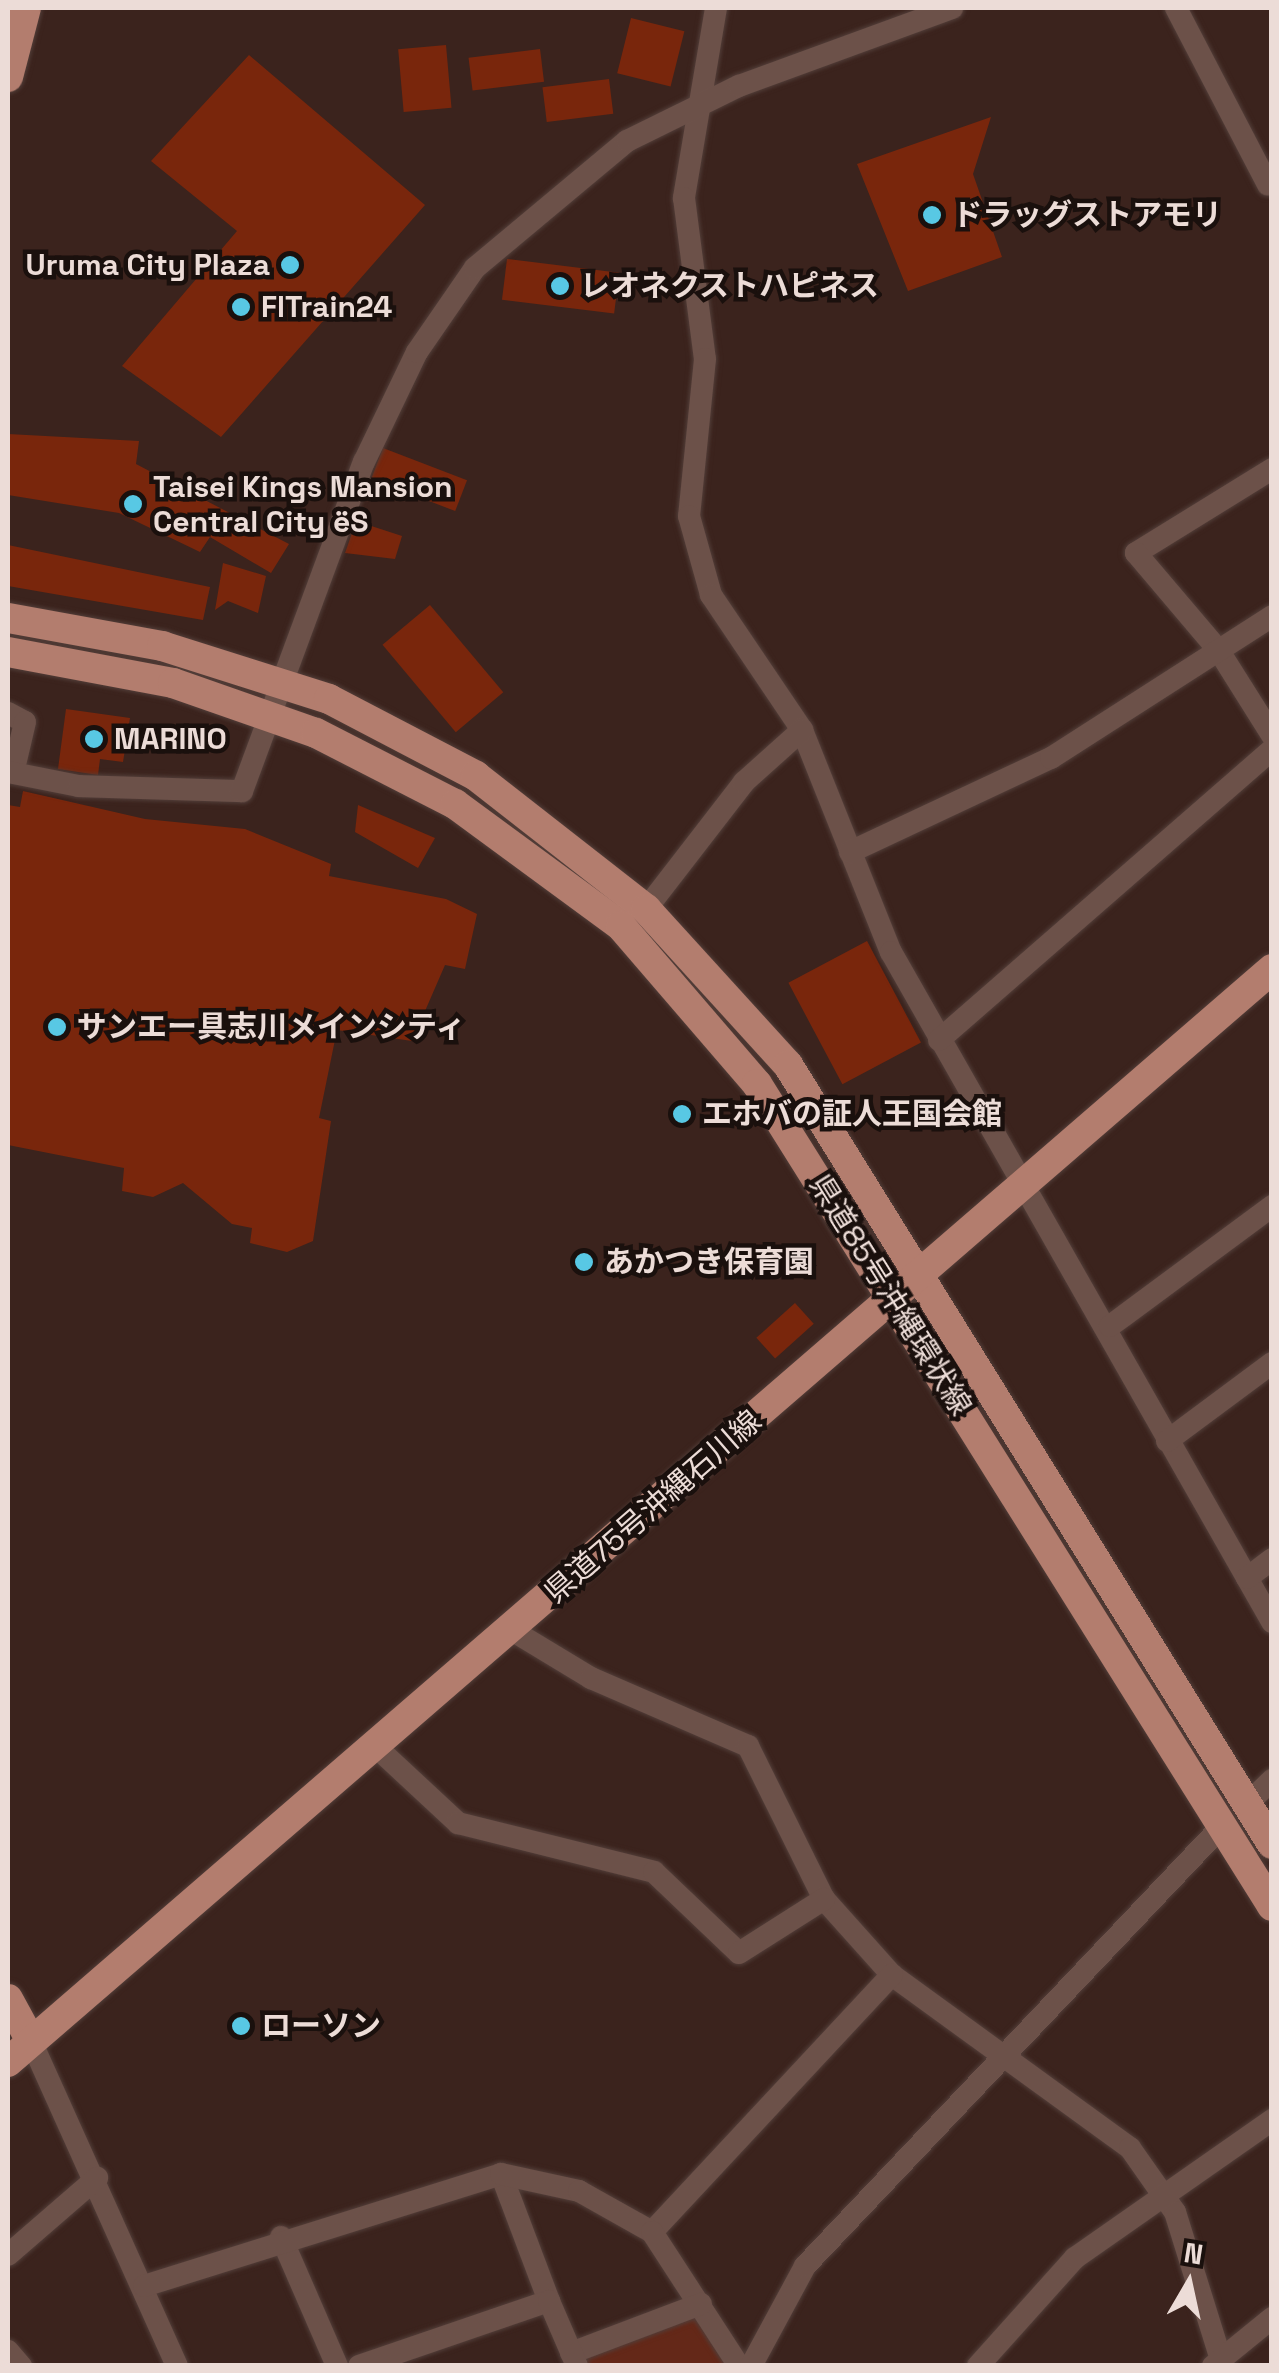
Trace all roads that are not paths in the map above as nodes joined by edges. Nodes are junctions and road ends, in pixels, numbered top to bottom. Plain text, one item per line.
1 (26, 8) edge
2 (716, 8) edge
3 (952, 8) edge
4 (1184, 10) edge
5 (8, 78) edge
6 (700, 104) junction
7 (1268, 185) dead end
8 (1272, 468) edge
9 (1272, 616) edge
10 (8, 618) edge
11 (1219, 650) junction
12 (8, 652) edge
13 (284, 682) junction
14 (8, 713) edge
15 (272, 716) junction
16 (802, 730) junction
17 (1272, 736) edge
18 (1272, 750) edge
19 (10, 773) edge
20 (850, 852) junction
21 (646, 909) junction
22 (1272, 969) edge
23 (938, 1040) junction
24 (1021, 1185) junction
25 (1272, 1206) edge
26 (924, 1276) junction
27 (893, 1301) junction
28 (1110, 1326) junction
29 (1272, 1363) edge
30 (1168, 1441) junction
31 (1272, 1559) edge
32 (1247, 1578) junction
33 (1272, 1622) edge
34 (510, 1629) junction
35 (374, 1745) junction
36 (1272, 1780) edge
37 (1246, 1805) junction
38 (1220, 1827) junction
39 (1272, 1844) edge
40 (824, 1899) junction
41 (1272, 1906) edge
42 (892, 1975) junction
43 (8, 1998) edge
44 (32, 2042) junction
45 (1000, 2054) junction
46 (8, 2062) edge
47 (1272, 2120) edge
48 (501, 2174) junction
49 (97, 2178) junction
50 (1164, 2194) junction
51 (652, 2232) junction
52 (281, 2237) junction
53 (8, 2255) edge
54 (144, 2286) junction
55 (549, 2301) junction
56 (700, 2304) junction
57 (1272, 2318) edge
58 (423, 2342) junction
59 (8, 2350) edge
60 (574, 2359) edge
61 (1220, 2364) edge
62 (21, 2366) edge
63 (177, 2366) edge
64 (337, 2366) edge
65 (359, 2366) edge
66 (431, 2366) edge
67 (739, 2366) edge
68 (751, 2366) edge
69 (978, 2366) edge

1 - 5 main road
2 - 6 street
3 - 6 street
4 - 7 street
6 - 13 street
6 - 16 street
8 - 11 street
9 - 11 street
10 - 13 main road, 県道85号沖縄環状線
11 - 17 street
11 - 20 street
12 - 15 main road, 県道85号沖縄環状線
13 - 15 street
13 - 21 main road, 県道85号沖縄環状線
14 - 19 street
15 - 19 street
15 - 27 main road, 県道85号沖縄環状線
16 - 20 street
16 - 21 street
18 - 23 street
20 - 23 street
21 - 26 main road, 県道85号沖縄環状線
22 - 24 main road, 県道75号沖縄石川線
23 - 24 street
24 - 26 main road, 県道75号沖縄石川線
24 - 28 street
25 - 28 street
26 - 27 main road, 県道75号沖縄石川線
26 - 37 main road, 県道85号沖縄環状線
27 - 34 main road, 県道75号沖縄石川線
27 - 38 main road, 県道85号沖縄環状線
28 - 30 street
29 - 30 street
30 - 32 street
31 - 32 street
32 - 33 street
34 - 35 main road, 県道75号沖縄石川線
34 - 40 street
35 - 40 street
35 - 44 main road, 県道75号沖縄石川線
36 - 37 street
37 - 39 main road, 県道85号沖縄環状線
38 - 41 main road, 県道85号沖縄環状線
38 - 45 street
40 - 42 street
42 - 45 street
42 - 51 street
43 - 44 main road
44 - 46 main road, 県道75号沖縄石川線
44 - 49 street
45 - 50 street
45 - 68 street
47 - 50 street
48 - 51 street
48 - 52 street
48 - 55 street
49 - 53 street
49 - 54 street
50 - 61 street
50 - 69 street
51 - 56 street
52 - 54 street
52 - 64 street
54 - 63 street
55 - 58 street
55 - 60 street
56 - 60 street
56 - 67 street
57 - 61 street
58 - 65 street
58 - 66 street
59 - 62 street

